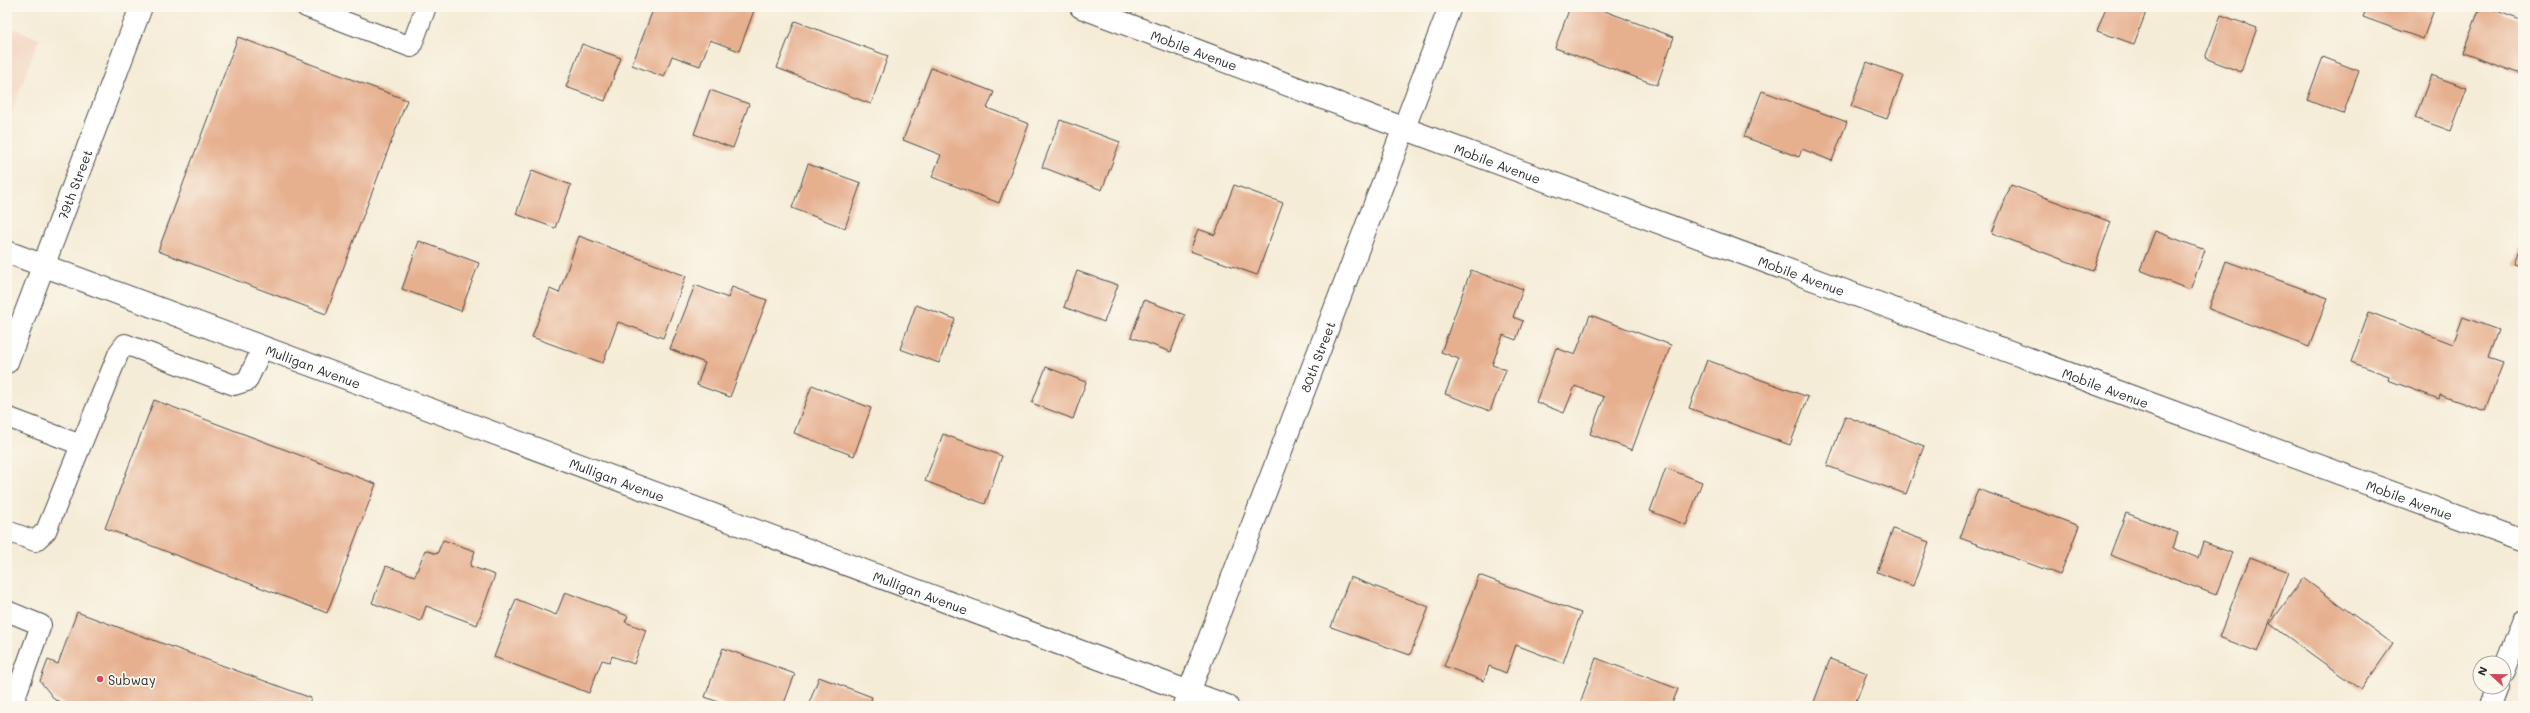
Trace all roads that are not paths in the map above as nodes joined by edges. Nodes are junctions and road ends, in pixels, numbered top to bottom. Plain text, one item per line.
1 (141, 7) edge
2 (306, 7) edge
3 (426, 7) edge
4 (1081, 7) edge
5 (1450, 7) edge
6 (1403, 128) junction
7 (7, 252) edge
8 (43, 266) junction
9 (263, 347) junction
10 (7, 362) edge
11 (7, 417) edge
12 (81, 445) junction
13 (7, 531) edge
14 (2523, 541) edge
15 (7, 612) edge
16 (2523, 621) edge
17 (2510, 655) edge
18 (2495, 695) edge
19 (1186, 699) edge
20 (12, 706) edge
21 (1227, 706) edge
22 (2491, 706) edge

1 - 8 street, 79th Street
2 - 3 lane
4 - 6 street, Mobile Avenue
5 - 6 street, 80th Street
6 - 14 street, Mobile Avenue
6 - 19 street, 80th Street
7 - 8 street, Mulligan Avenue
8 - 9 street, Mulligan Avenue
8 - 10 street, 79th Street
9 - 12 lane
9 - 19 street, Mulligan Avenue
11 - 12 lane
12 - 13 lane
15 - 20 lane
16 - 17 street
18 - 22 street
19 - 21 street, Mulligan Avenue

